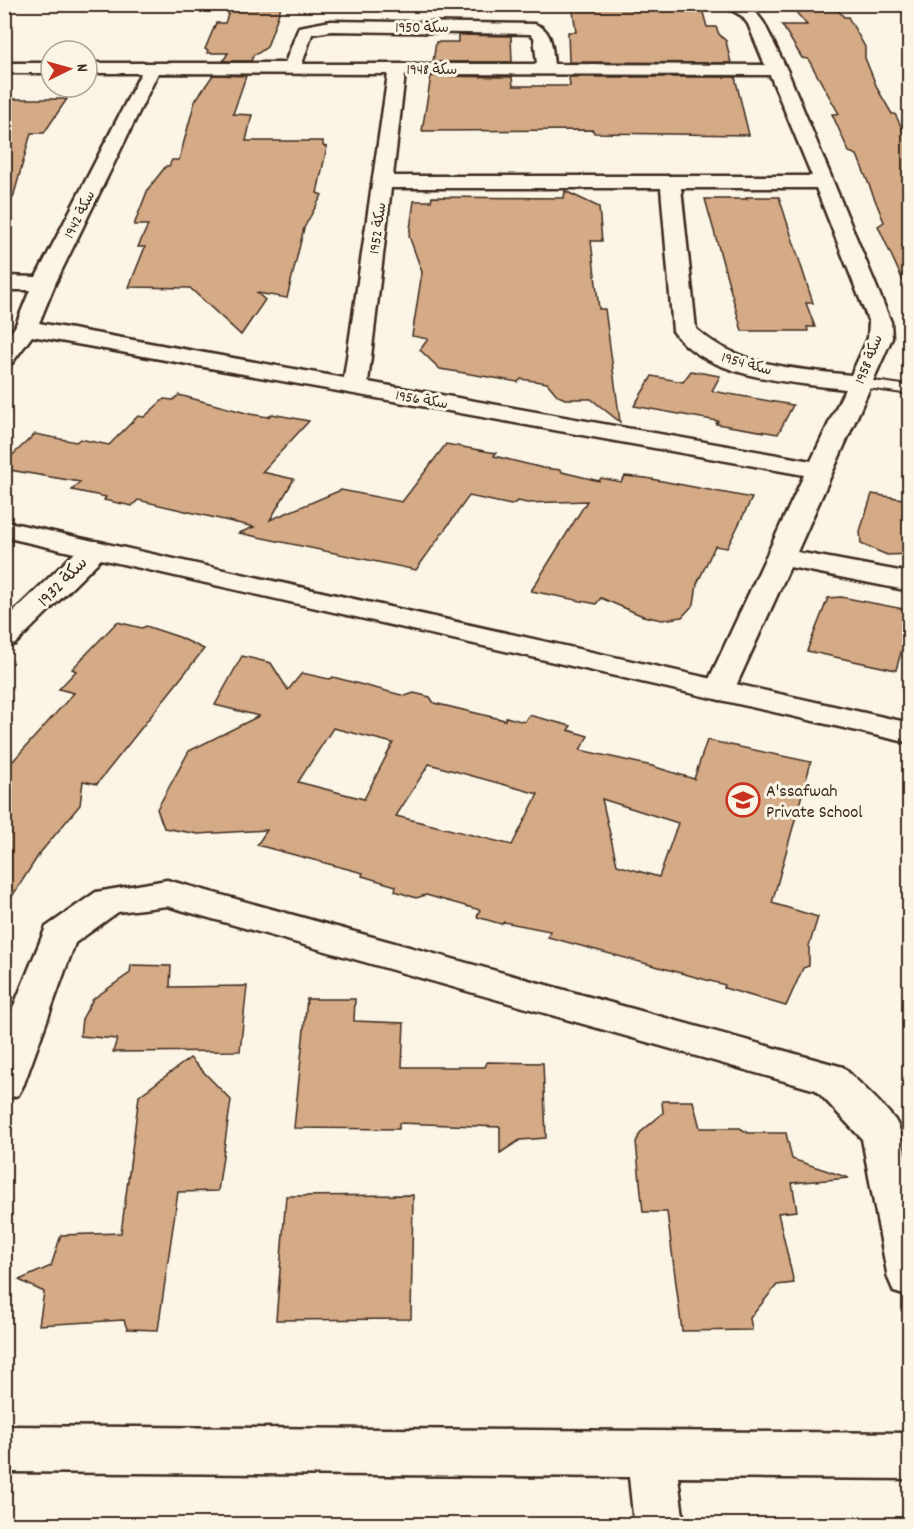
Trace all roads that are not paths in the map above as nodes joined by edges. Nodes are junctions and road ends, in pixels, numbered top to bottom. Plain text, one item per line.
1 (728, 4) edge
2 (308, 13) dead end
3 (305, 30) junction
4 (4, 68) edge
5 (39, 68) edge
6 (99, 68) edge
7 (292, 68) junction
8 (152, 69) junction
9 (397, 69) junction
10 (546, 70) junction
11 (778, 70) junction
12 (383, 182) junction
13 (670, 182) junction
14 (824, 182) junction
15 (4, 283) edge
16 (44, 284) junction
17 (26, 328) junction
18 (4, 358) edge
19 (859, 383) junction
20 (355, 387) junction
21 (909, 390) edge
22 (819, 470) junction
23 (4, 530) edge
24 (95, 549) junction
25 (780, 557) junction
26 (909, 582) edge
27 (4, 638) edge
28 (720, 690) junction
29 (909, 733) edge
30 (4, 1084) edge
31 (909, 1278) edge
32 (4, 1449) edge
33 (651, 1454) junction
34 (909, 1456) edge
35 (659, 1524) edge

1 - 11 street, سكة 1958
2 - 3 street
3 - 7 street
3 - 10 street, سكة 1950
4 - 5 street
6 - 8 street, سكة 1948
7 - 8 street, سكة 1948
7 - 9 street, سكة 1948
8 - 16 street, سكة 1942
9 - 10 street, سكة 1948
9 - 12 street, سكة 1952
10 - 11 street, سكة 1948
11 - 14 street, سكة 1958
12 - 13 street
12 - 20 street, سكة 1952
13 - 14 street
13 - 19 street, سكة 1954
14 - 19 street, سكة 1958
15 - 16 street
16 - 17 street, سكة 1942
17 - 18 street, سكة 1942
17 - 20 street, سكة 1956
19 - 21 lane
19 - 22 street, سكة 1958
20 - 22 street, سكة 1956
22 - 25 street, سكة 1958
23 - 24 street
24 - 27 street, سكة 1932
24 - 28 street
25 - 26 street
25 - 28 street, سكة 1958
28 - 29 street
30 - 31 street
32 - 33 street
33 - 34 street
33 - 35 street

